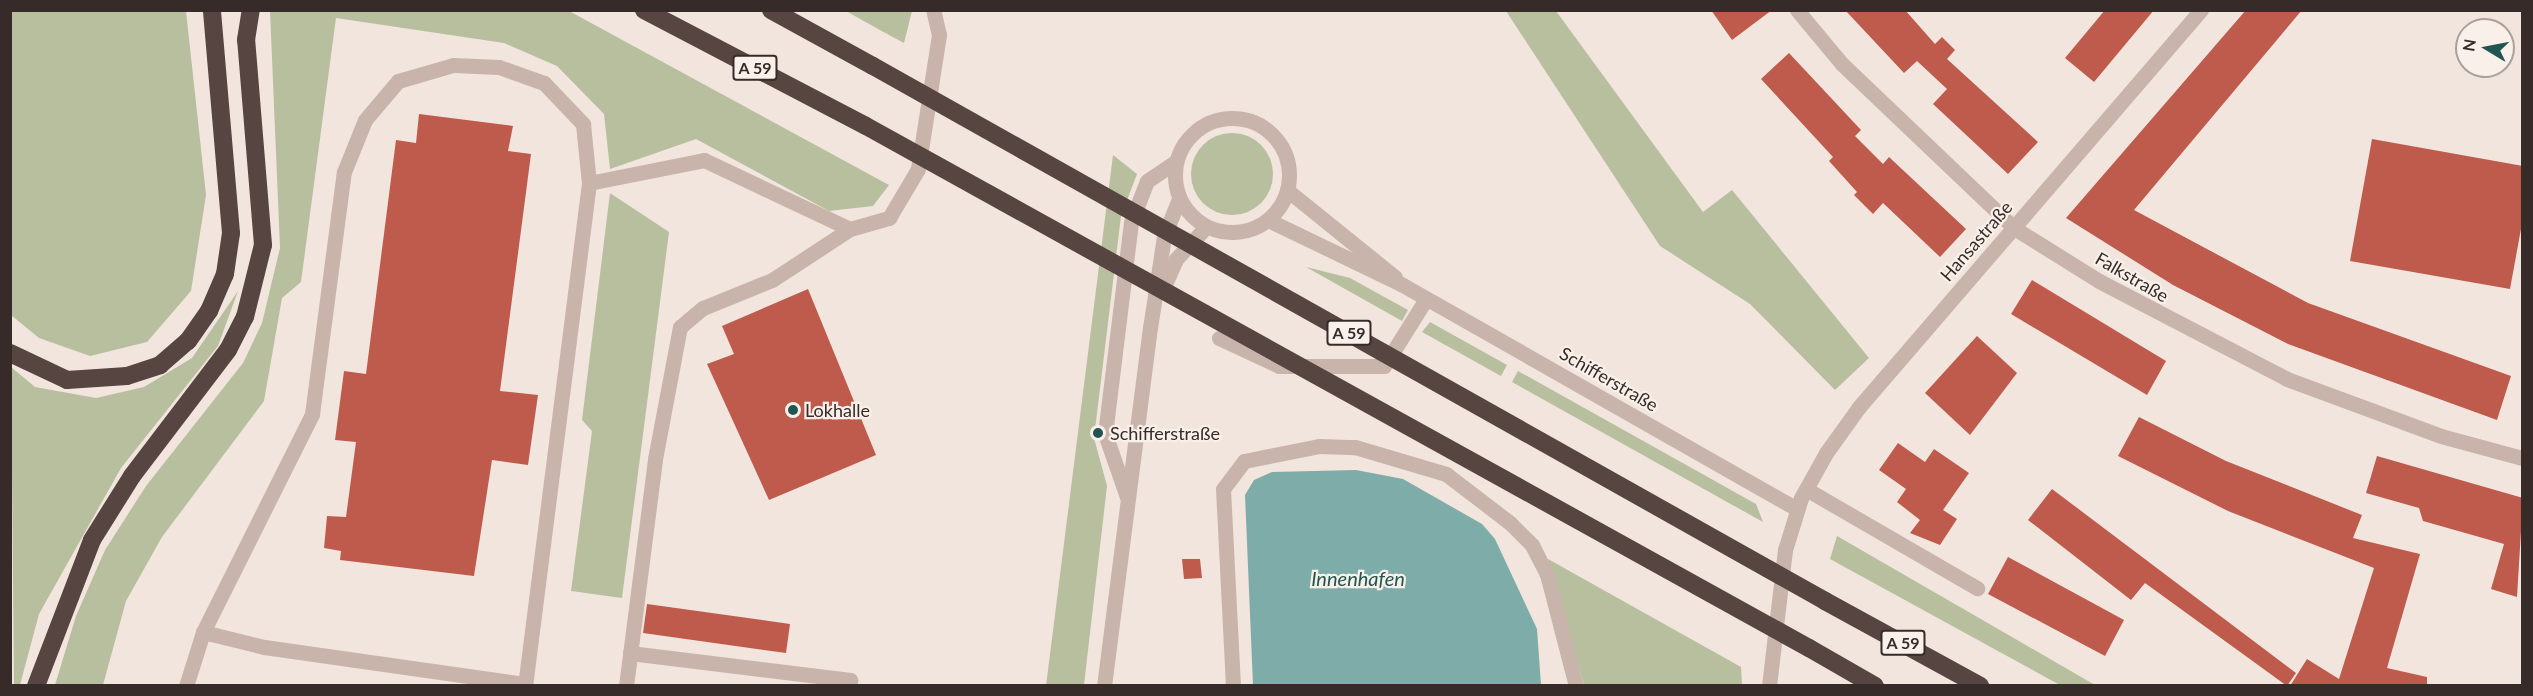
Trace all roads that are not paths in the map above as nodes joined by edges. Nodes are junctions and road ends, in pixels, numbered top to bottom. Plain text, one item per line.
1 (212, 10) edge
2 (251, 10) edge
3 (644, 10) edge
4 (771, 10) edge
5 (933, 10) edge
6 (1797, 10) edge
7 (2201, 10) edge
8 (1175, 162) junction
9 (589, 183) junction
10 (1287, 190) junction
11 (1179, 199) junction
12 (1268, 220) junction
13 (1206, 227) junction
14 (2014, 228) junction
15 (850, 229) junction
16 (1401, 284) junction
17 (1426, 299) junction
18 (1150, 328) junction
19 (1219, 338) dead end
20 (10, 352) edge
21 (2523, 458) edge
22 (1806, 489) junction
23 (1127, 497) junction
24 (1797, 509) junction
25 (1977, 588) dead end
26 (203, 632) junction
27 (1809, 648) junction
28 (630, 653) junction
29 (525, 685) edge
30 (36, 686) edge
31 (186, 686) edge
32 (626, 686) edge
33 (849, 686) edge
34 (1104, 686) edge
35 (1233, 686) edge
36 (1576, 686) edge
37 (1769, 686) edge
38 (1857, 686) edge
39 (1875, 686) edge
40 (1980, 686) edge

1 - 20 highway
2 - 30 highway
3 - 27 highway, A 59, bridge
4 - 40 highway, A 59, bridge
5 - 15 street
6 - 14 street, Falkstraße
7 - 14 street, Hansastraße
8 - 10 street
8 - 11 street
8 - 23 street
9 - 15 street
9 - 26 street
9 - 29 street
10 - 12 street
10 - 16 street, Schifferstraße
11 - 13 street
11 - 18 street
12 - 13 street
12 - 16 street, Schifferstraße
13 - 18 street
14 - 21 street, Falkstraße
14 - 22 street, Hansastraße
15 - 28 street
16 - 17 street, Schifferstraße
17 - 19 street
17 - 24 street, Schifferstraße
18 - 23 street
22 - 24 street, Hansastraße
22 - 25 street
23 - 34 street
24 - 37 street, Hansastraße
26 - 29 street
26 - 31 street
27 - 38 highway
27 - 39 highway, A 59
28 - 32 street
28 - 33 street
35 - 36 street

